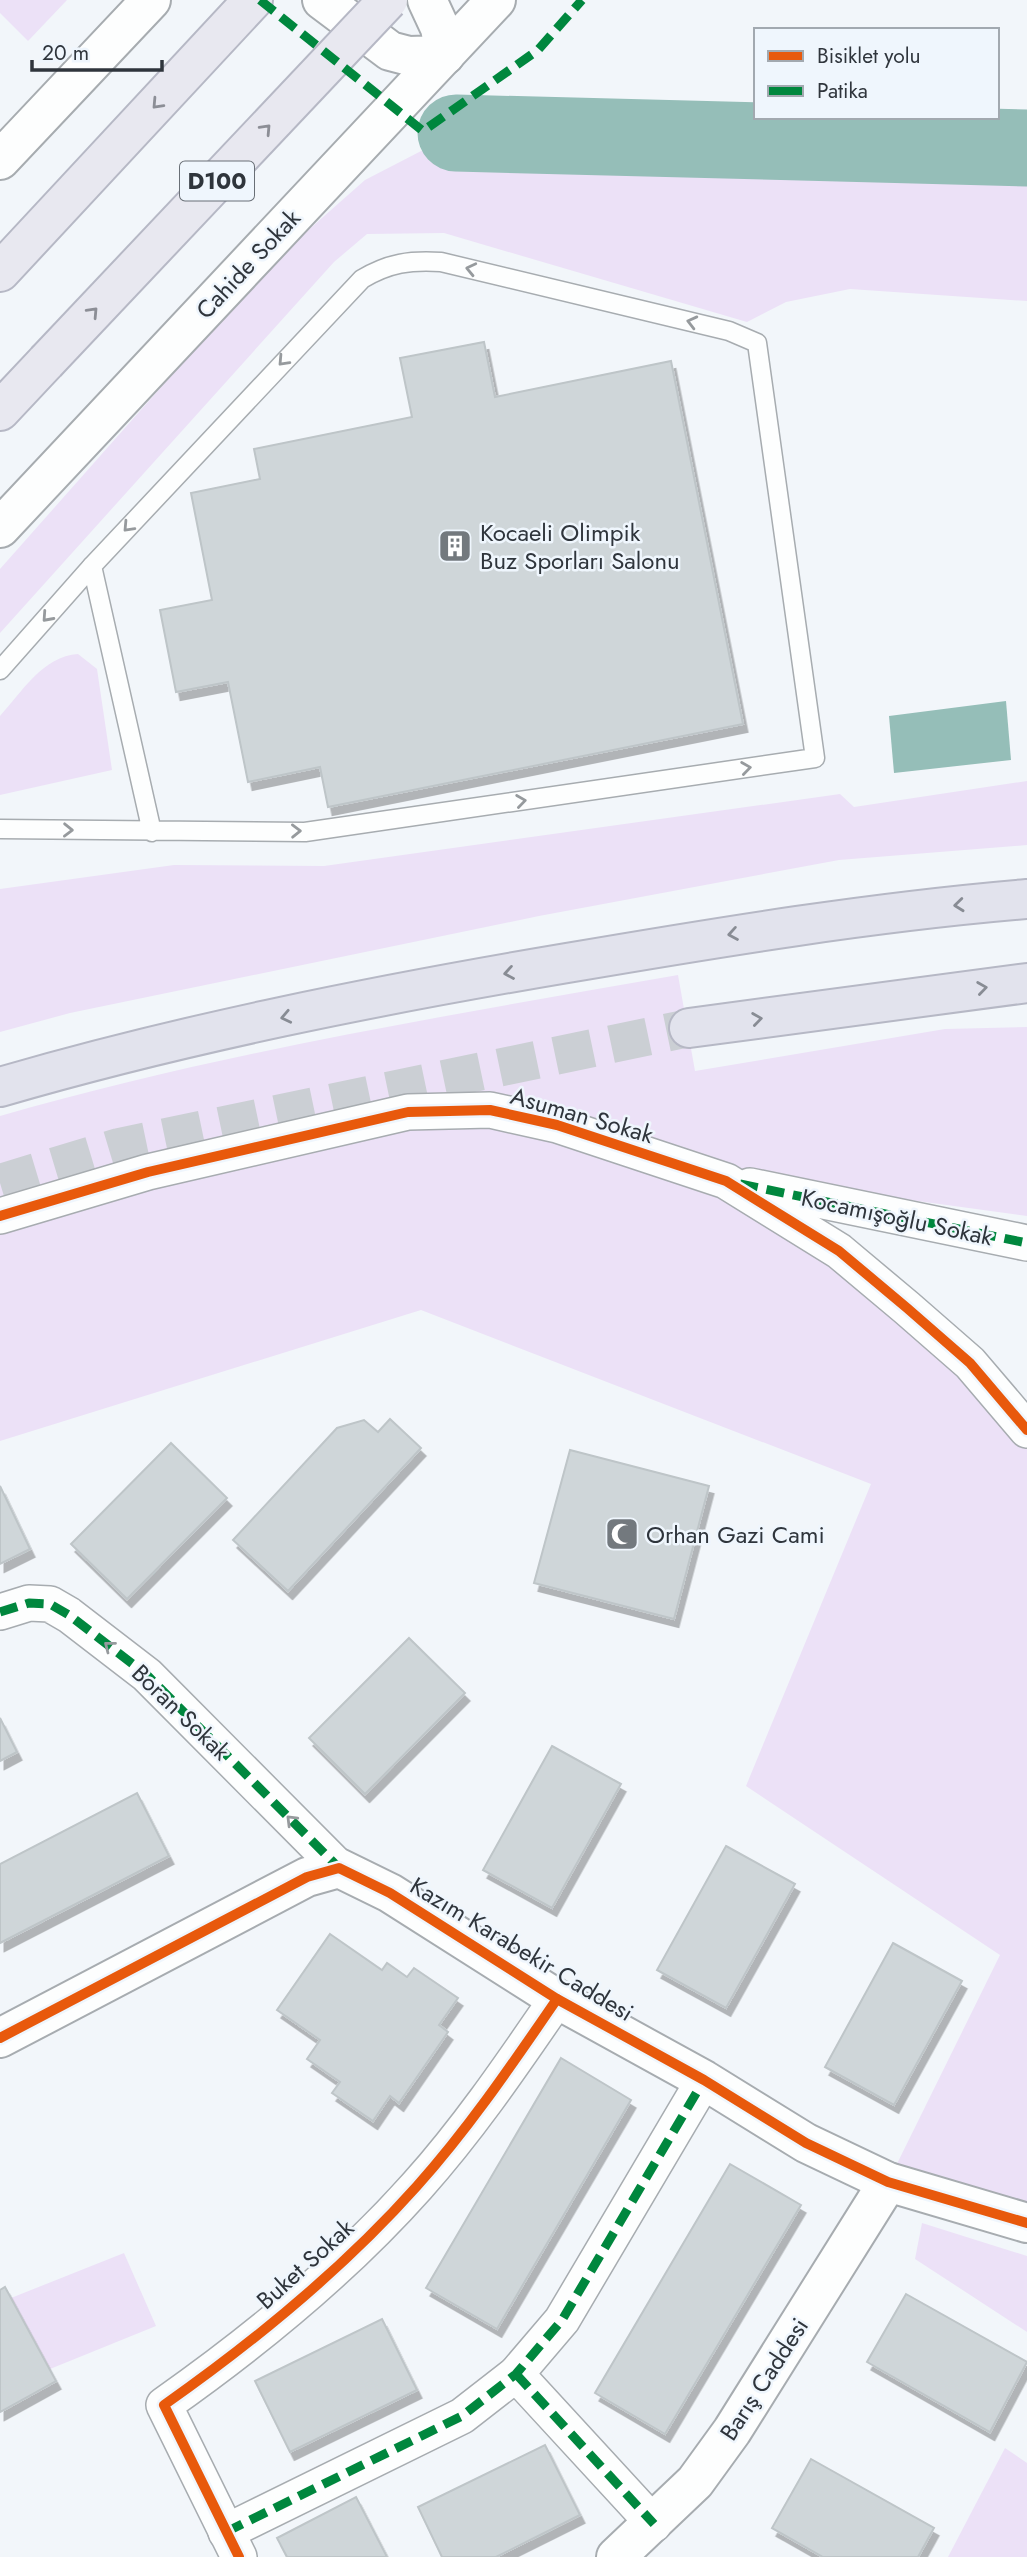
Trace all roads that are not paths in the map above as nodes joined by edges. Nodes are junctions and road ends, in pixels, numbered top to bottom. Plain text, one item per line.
1 (151, 0) edge
2 (253, 0) edge
3 (322, 0) edge
4 (388, 0) edge
5 (469, 0) edge
6 (496, 0) edge
7 (429, 28) edge
8 (0, 160) edge
9 (0, 272) edge
10 (0, 411) edge
11 (0, 492) edge
12 (0, 528) edge
13 (92, 566) junction
14 (0, 670) edge
15 (0, 829) edge
16 (152, 832) junction
17 (1027, 899) edge
18 (1027, 983) edge
19 (689, 1028) tunnel mouth
20 (0, 1087) edge
21 (726, 1181) junction
22 (0, 1216) edge
23 (1027, 1243) edge
24 (1027, 1430) edge
25 (0, 1612) edge
26 (339, 1868) junction
27 (557, 1999) junction
28 (0, 2038) edge
29 (704, 2080) junction
30 (888, 2182) junction
31 (1027, 2223) edge
32 (516, 2374) junction
33 (654, 2524) junction
34 (232, 2545) edge
35 (616, 2557) edge

1 - 8 main road
2 -> 9 highway
3 - 7 main road
10 -> 4 highway, D100, bridge
5 - 7 main road, Cahide Sokak
6 - 7 main road, Cahide Sokak
7 - 11 main road, Cahide Sokak
7 - 12 main road, Cahide Sokak
13 -> 14 lane
13 - 16 lane
16 -> 13 lane
15 -> 16 lane
17 -> 20 highway
19 -> 18 highway
21 - 22 street, Asuman Sokak
21 - 23 street, Kocamışoğlu Sokak
21 - 24 street, Asuman Sokak
26 -> 25 street, Boran Sokak
26 - 27 main road, Kazım Karabekir Caddesi
26 - 28 main road
27 - 29 main road, Kazım Karabekir Caddesi
27 - 34 street, Buket Sokak
29 - 30 main road, Kazım Karabekir Caddesi
29 - 32 street, Buket Sokak
30 - 31 main road, Kazım Karabekir Caddesi
30 - 33 main road, Barış Caddesi
32 - 33 street
32 - 34 street, Buket Sokak
33 - 35 main road, Barış Caddesi

